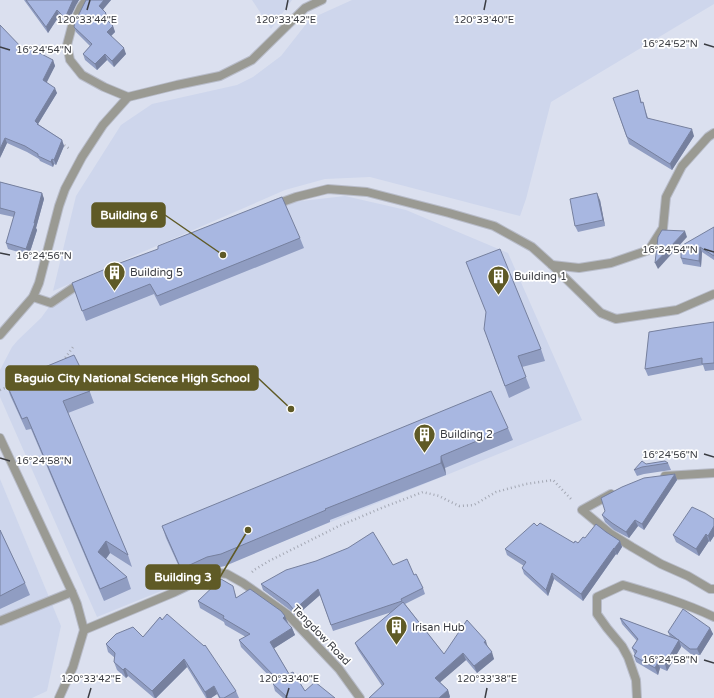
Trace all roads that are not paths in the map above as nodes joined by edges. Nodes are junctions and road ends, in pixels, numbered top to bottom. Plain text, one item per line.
1 (86, 0) edge
2 (322, 0) edge
3 (128, 97) junction
4 (714, 133) edge
5 (267, 208) edge
6 (552, 265) junction
7 (87, 282) edge
8 (714, 294) edge
9 (33, 297) junction
10 (0, 335) edge
11 (0, 438) edge
12 (714, 473) edge
13 (659, 477) edge
14 (617, 491) edge
15 (714, 590) edge
16 (72, 592) junction
17 (714, 617) edge
18 (0, 621) edge
19 (84, 630) junction
20 (59, 698) edge
21 (360, 698) edge
22 (637, 698) edge

1 - 3 street
2 - 3 street
3 - 9 street
4 - 6 street
5 - 6 street
6 - 8 street
7 - 9 street
9 - 10 street
11 - 16 street
12 - 13 street
14 - 15 street
16 - 18 street
16 - 19 street
17 - 22 street
19 - 20 street
19 - 21 street, Tengdow Road

